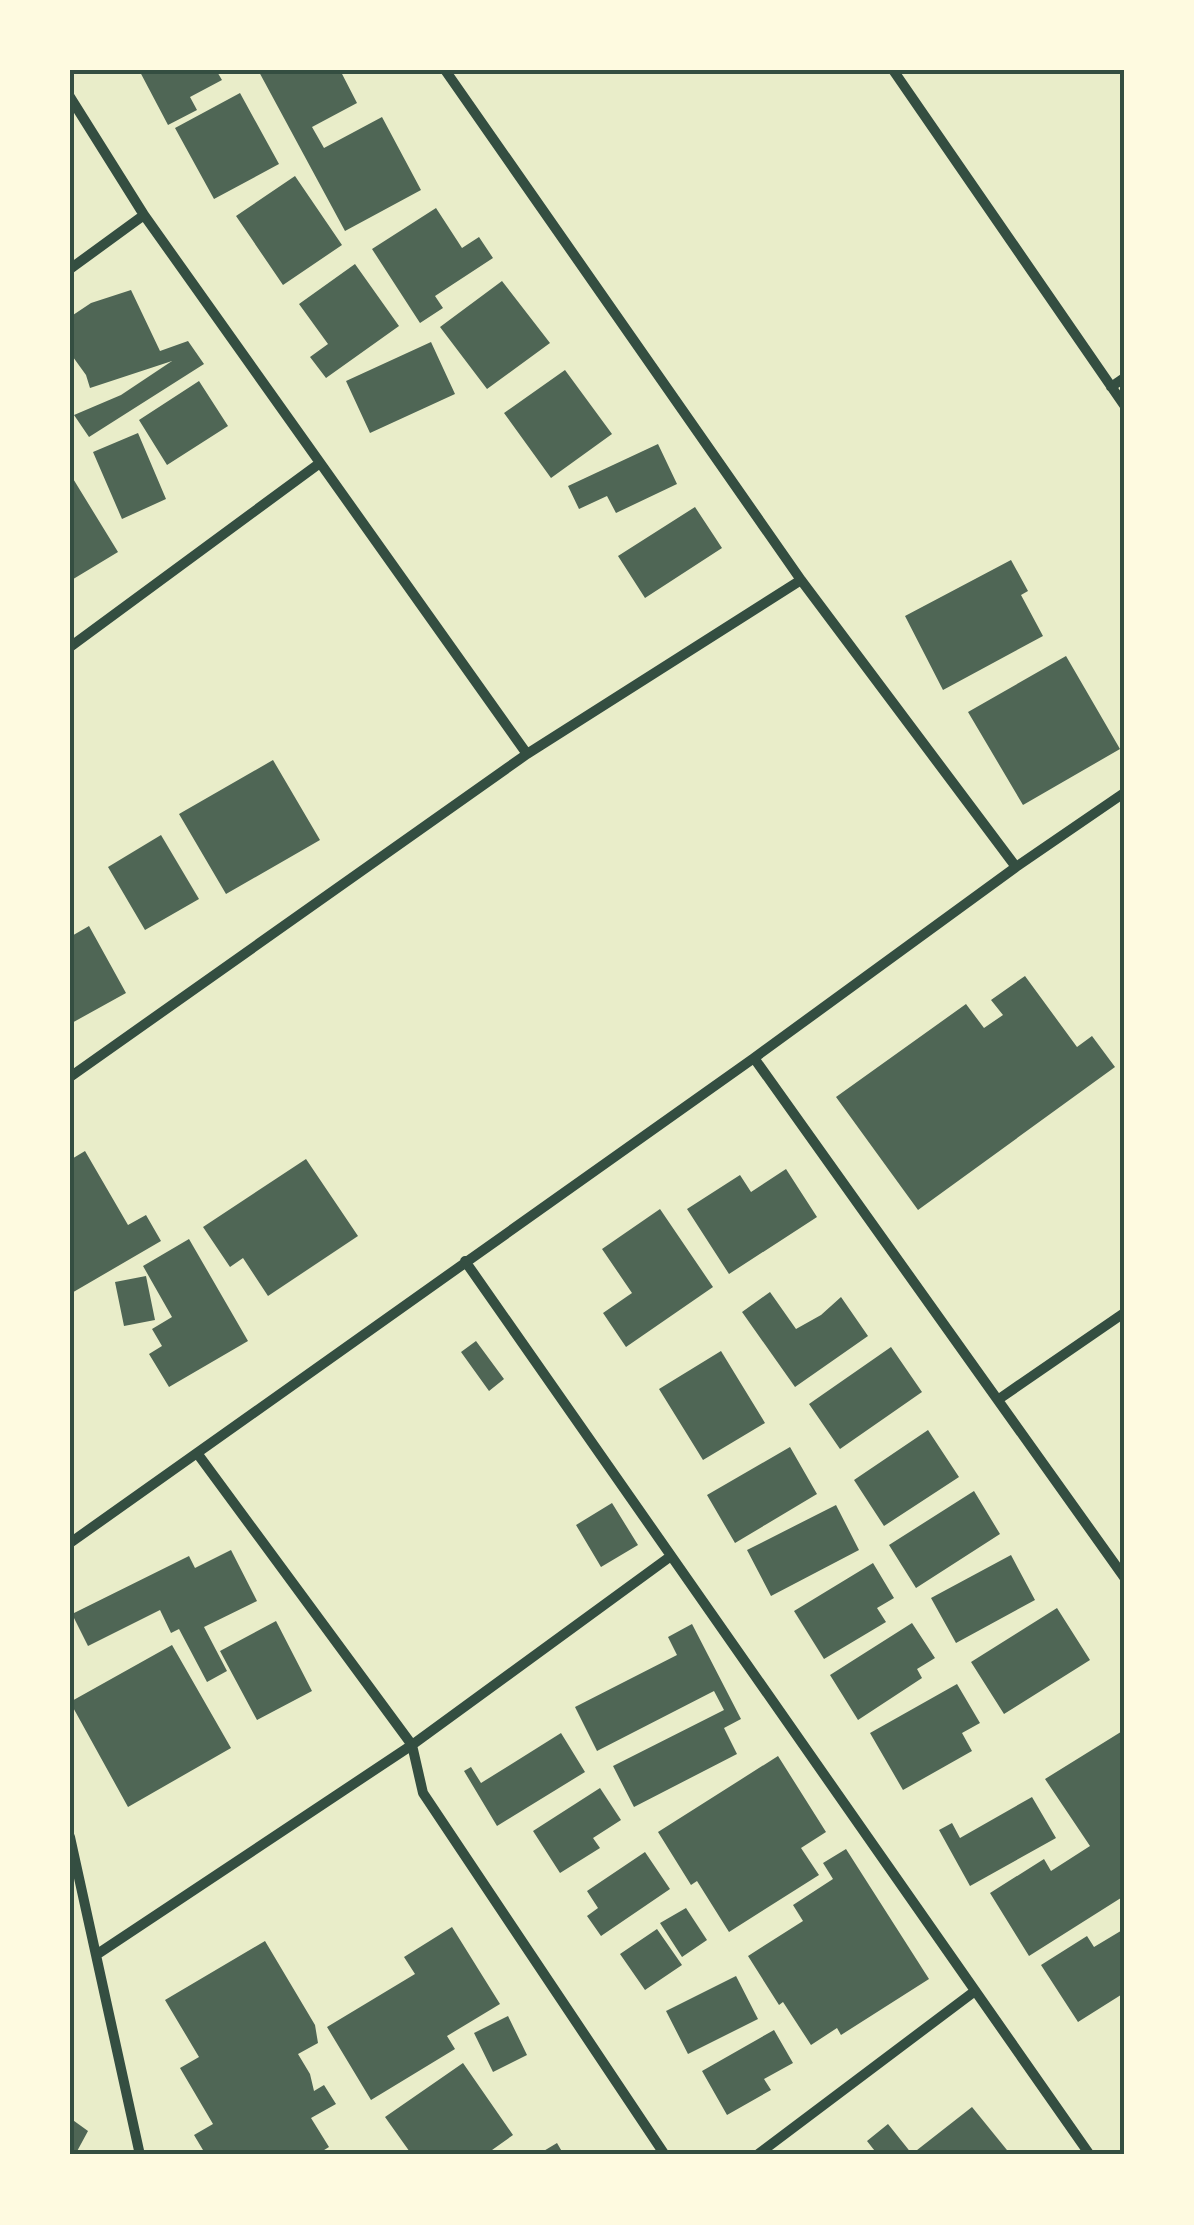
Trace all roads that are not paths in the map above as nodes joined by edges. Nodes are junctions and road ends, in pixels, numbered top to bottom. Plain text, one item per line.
1 (444, 70) edge
2 (896, 71) edge
3 (70, 97) edge
4 (144, 215) junction
5 (70, 270) edge
6 (1124, 378) edge
7 (1111, 387) junction
8 (1124, 406) edge
9 (320, 463) junction
10 (801, 580) junction
11 (70, 646) edge
12 (527, 754) junction
13 (1124, 793) edge
14 (1016, 867) junction
15 (754, 1058) junction
16 (70, 1077) edge
17 (465, 1261) junction
18 (1124, 1313) edge
19 (998, 1399) junction
20 (197, 1453) junction
21 (70, 1543) edge
22 (671, 1556) junction
23 (1124, 1578) edge
24 (412, 1745) junction
25 (70, 1837) edge
26 (96, 1955) junction
27 (976, 1991) junction
28 (140, 2155) edge
29 (666, 2155) edge
30 (757, 2155) edge
31 (1090, 2155) edge

1 - 10 street
2 - 7 street
3 - 4 street
4 - 5 street
4 - 9 street
6 - 7 street
7 - 8 street
9 - 11 street
9 - 12 street
10 - 12 street
10 - 14 street
12 - 16 street
13 - 14 street
14 - 15 street
15 - 17 street
15 - 19 street
17 - 20 street
17 - 22 street
18 - 19 street
19 - 23 street
20 - 21 street
20 - 24 street
22 - 24 street
22 - 27 street
24 - 26 street
24 - 29 street
25 - 26 street
26 - 28 street
27 - 30 street
27 - 31 street

